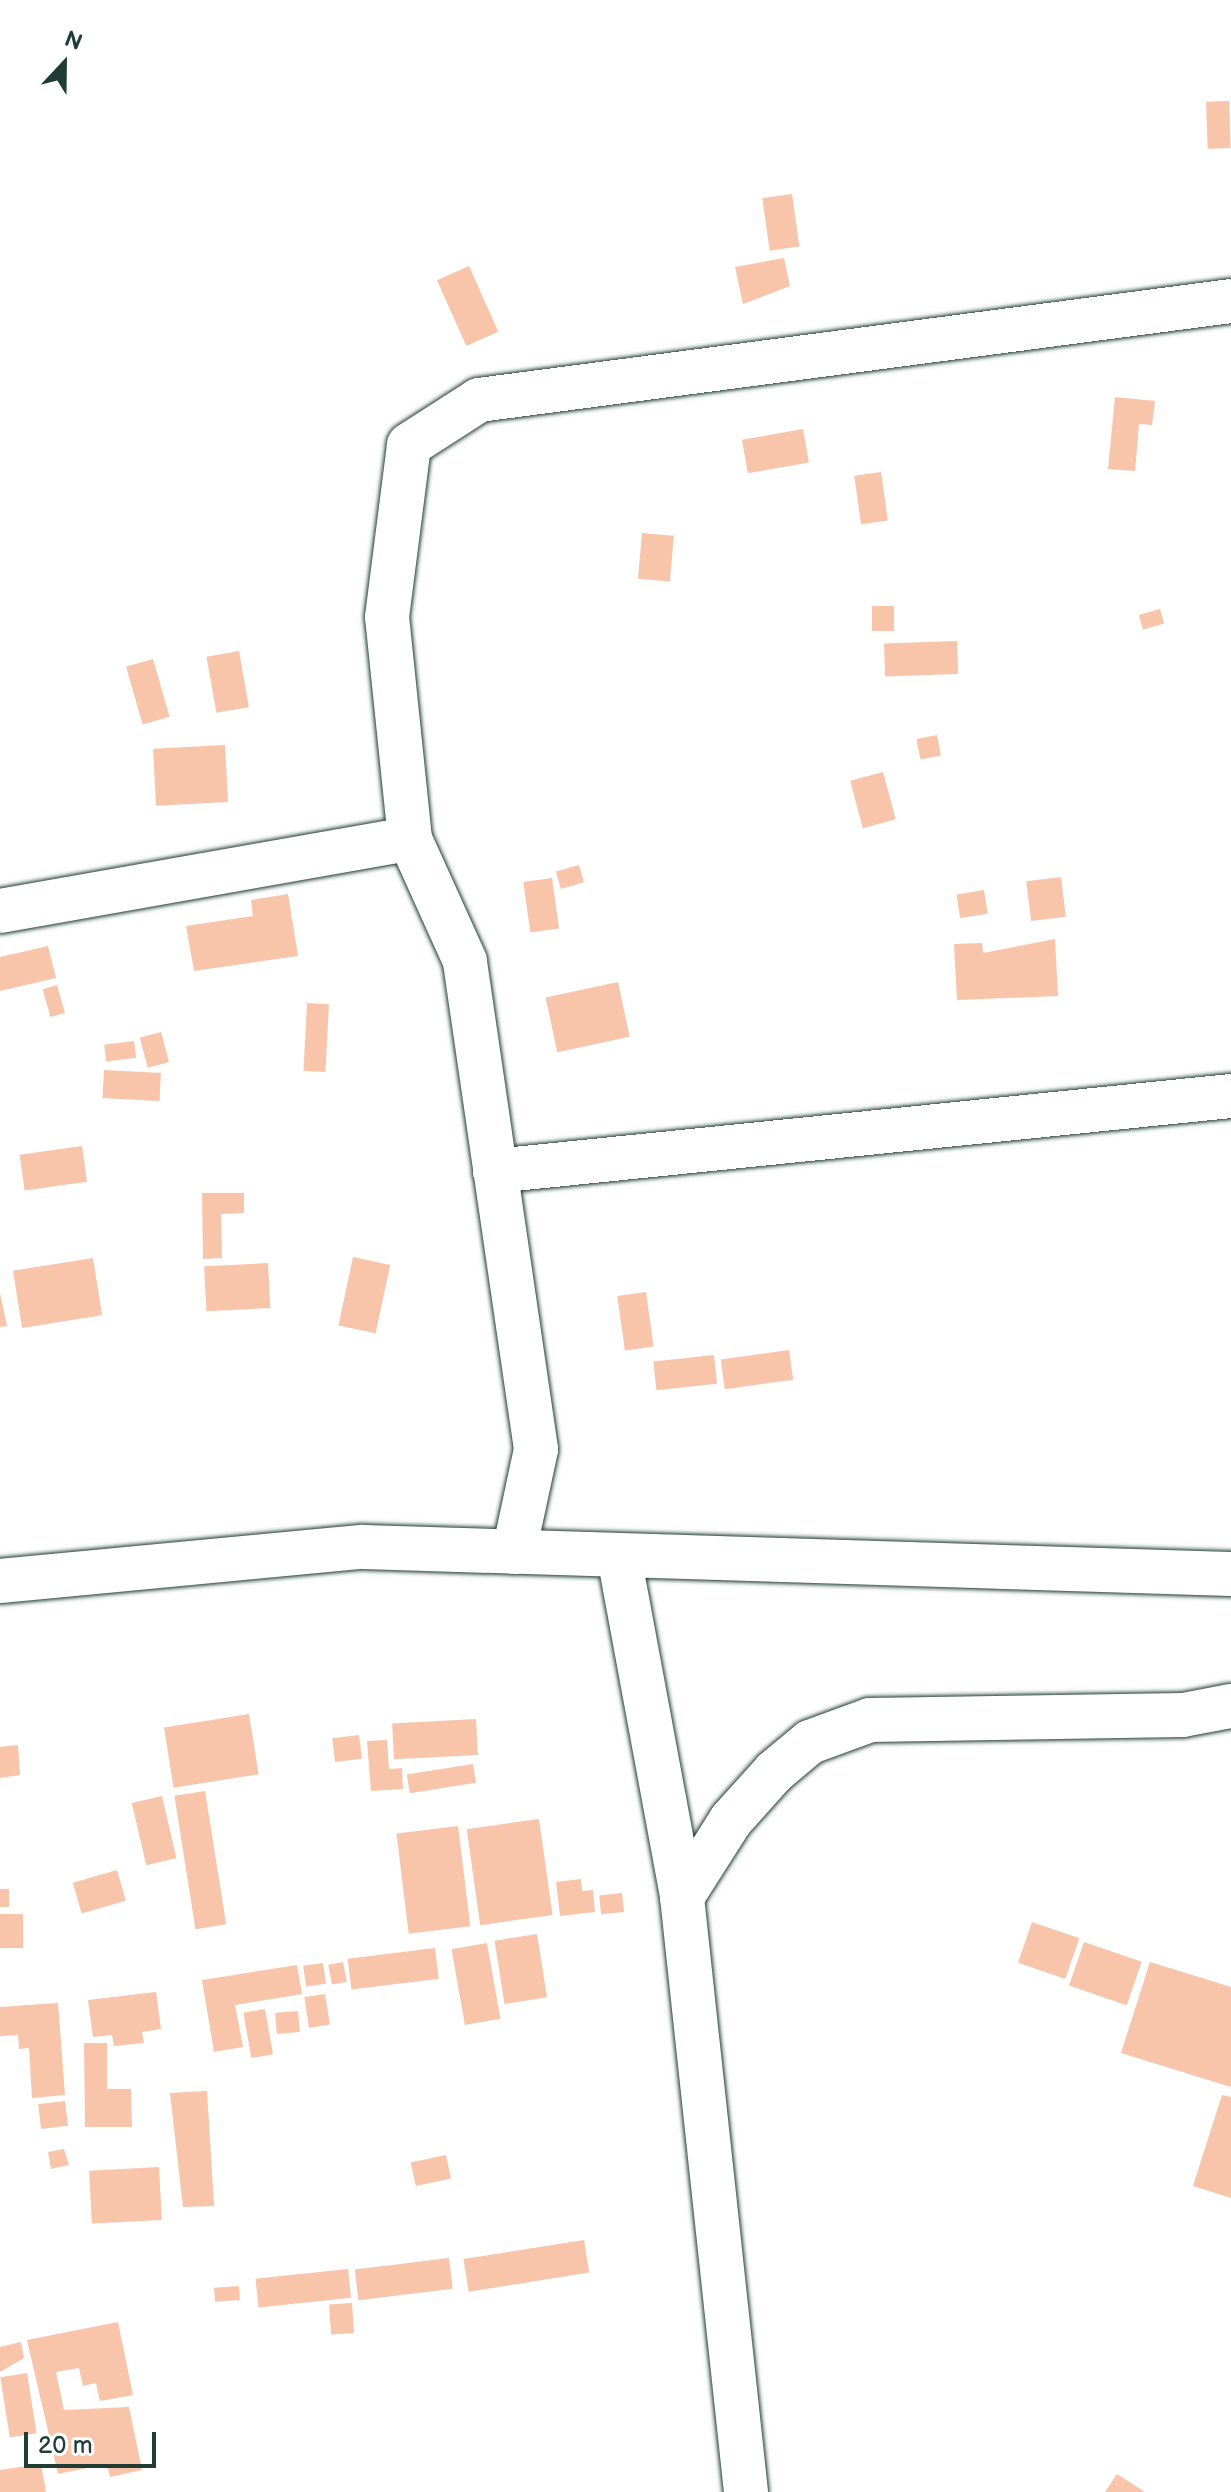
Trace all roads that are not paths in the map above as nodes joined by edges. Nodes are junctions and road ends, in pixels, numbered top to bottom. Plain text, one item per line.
1 (1231, 301) edge
2 (410, 839) junction
3 (0, 911) edge
4 (1231, 1096) edge
5 (495, 1171) junction
6 (514, 1552) junction
7 (619, 1556) junction
8 (1231, 1574) edge
9 (0, 1581) edge
10 (1231, 1706) edge
11 (682, 1897) junction
12 (746, 2492) edge

1 - 2 main road
2 - 3 main road
2 - 5 main road
4 - 5 main road
5 - 6 main road
6 - 7 main road
6 - 9 main road
7 - 8 main road
7 - 11 main road
10 - 11 main road
11 - 12 main road

